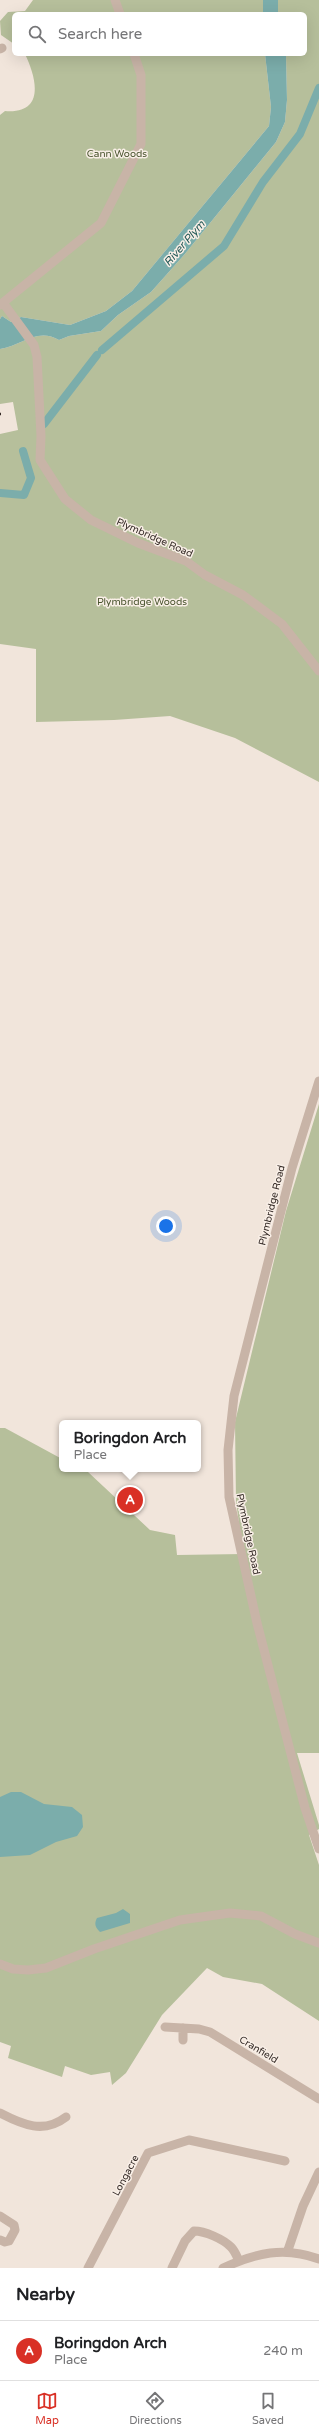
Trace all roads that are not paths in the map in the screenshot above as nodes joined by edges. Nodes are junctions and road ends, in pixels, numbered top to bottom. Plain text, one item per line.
1 (116, 0) edge
2 (119, 12) edge
3 (135, 56) edge
4 (2, 305) edge
5 (319, 671) edge
6 (319, 1081) edge
7 (319, 1849) edge
8 (319, 1943) edge
9 (0, 1964) edge
10 (165, 2028) dead end
11 (183, 2028) junction
12 (183, 2040) dead end
13 (319, 2099) edge
14 (0, 2113) edge
15 (66, 2117) dead end
16 (285, 2161) dead end
17 (319, 2172) edge
18 (0, 2216) edge
19 (0, 2240) edge
20 (288, 2250) junction
21 (319, 2259) edge
22 (239, 2261) junction
23 (88, 2268) edge
24 (172, 2268) edge
25 (223, 2268) edge

1 - 2 street
3 - 4 street
4 - 5 street, Plymbridge Road
6 - 7 street, Plymbridge Road
8 - 9 street
10 - 11 street, Cranfield
11 - 12 street
11 - 13 street, Cranfield
14 - 15 street
16 - 23 street, Longacre
17 - 20 street
18 - 19 street
20 - 21 street
20 - 22 street
22 - 24 street
22 - 25 street

